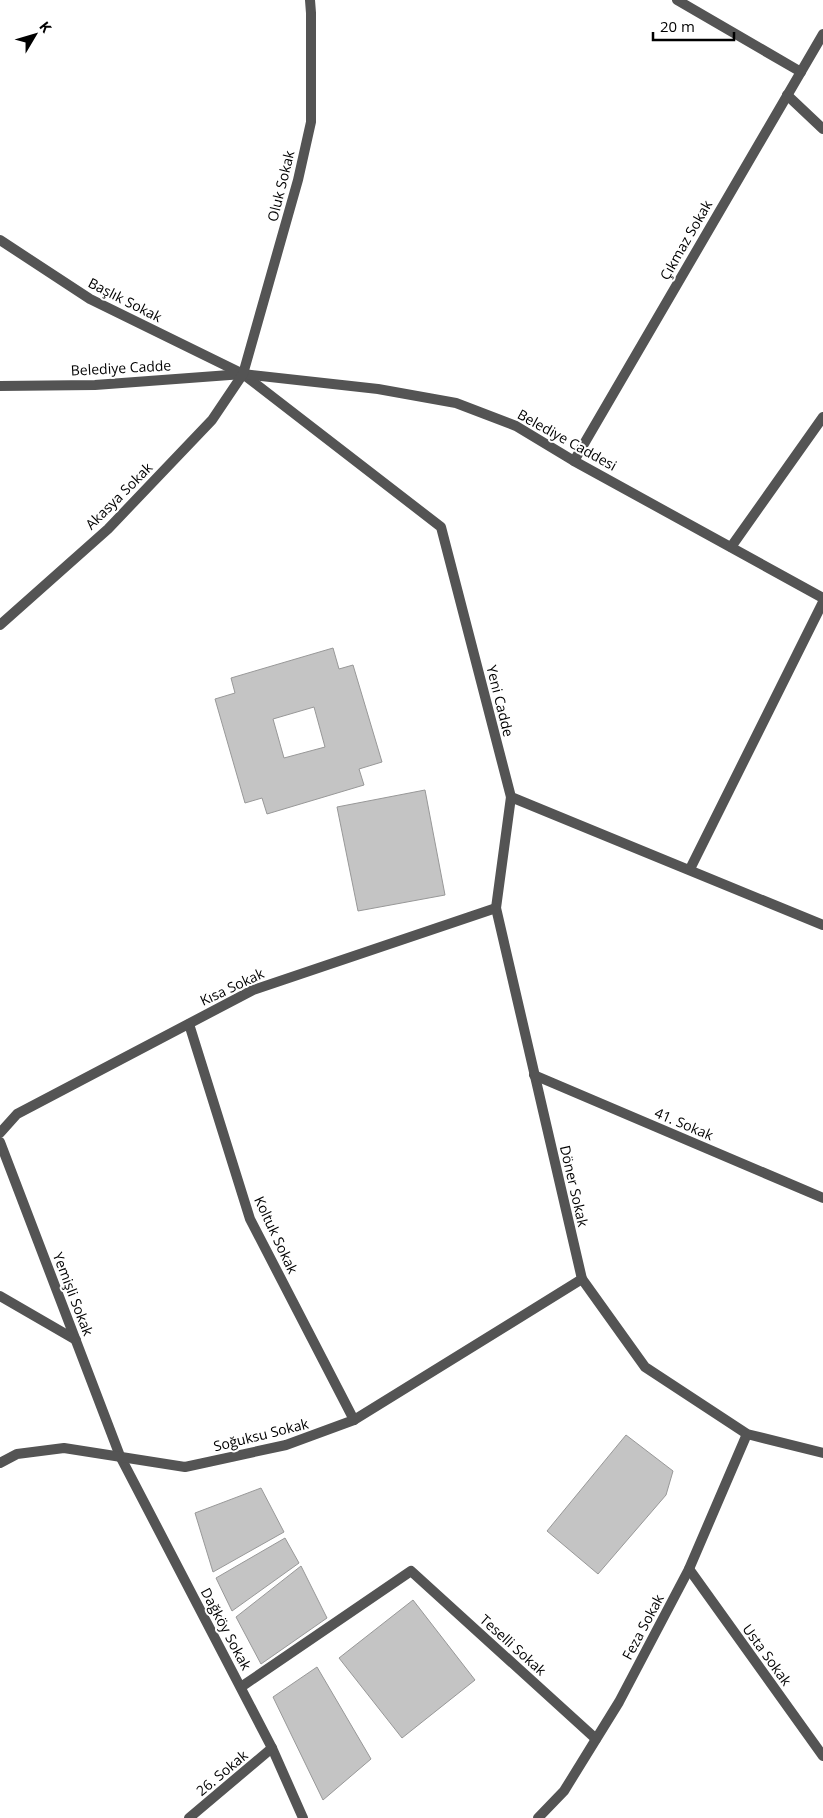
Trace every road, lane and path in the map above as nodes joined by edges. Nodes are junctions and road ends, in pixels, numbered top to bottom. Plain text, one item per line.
1 (310, 0) edge
2 (677, 0) edge
3 (823, 34) edge
4 (800, 72) junction
5 (787, 95) junction
6 (823, 129) edge
7 (0, 240) edge
8 (243, 374) junction
9 (0, 386) edge
10 (823, 417) edge
11 (574, 461) junction
12 (730, 547) junction
13 (823, 598) edge
14 (823, 602) edge
15 (0, 625) edge
16 (510, 796) junction
17 (690, 869) junction
18 (496, 908) junction
19 (823, 925) edge
20 (189, 1024) junction
21 (534, 1075) junction
22 (0, 1134) edge
23 (0, 1142) edge
24 (823, 1198) edge
25 (582, 1279) junction
26 (0, 1296) edge
27 (76, 1340) junction
28 (354, 1420) junction
29 (747, 1434) junction
30 (823, 1453) edge
31 (120, 1456) junction
32 (0, 1463) edge
33 (689, 1570) junction
34 (241, 1687) junction
35 (596, 1739) junction
36 (272, 1748) junction
37 (823, 1756) edge
38 (189, 1818) edge
39 (304, 1818) edge
40 (538, 1818) edge

1 - 8 street, Oluk Sokak
2 - 4 street
3 - 4 street, Çıkmaz Sokak
4 - 5 street, Çıkmaz Sokak
5 - 6 street
5 - 11 street, Çıkmaz Sokak
7 - 8 street, Başlık Sokak
8 - 9 street, Belediye Cadde
8 - 11 street, Belediye Caddesi
8 - 15 street, Akasya Sokak
8 - 16 street, Yeni Cadde
10 - 12 street
11 - 12 street, Belediye Caddesi
12 - 13 street, Belediye Caddesi
14 - 17 street
16 - 17 street
16 - 18 street, Döner Sokak
17 - 19 street
18 - 20 street, Kısa Sokak
18 - 21 street, Döner Sokak
20 - 22 street, Kısa Sokak
20 - 28 street, Koltuk Sokak
21 - 24 street, 41. Sokak
21 - 25 street, Döner Sokak
23 - 27 street, Yemişli Sokak
25 - 28 street, Soğuksu Sokak
25 - 29 street, Döner Sokak
26 - 27 street
27 - 31 street, Yemişli Sokak
28 - 31 street, Soğuksu Sokak
29 - 30 street, Döner Sokak
29 - 33 street, Feza Sokak
31 - 32 street, Soğuksu Sokak
31 - 34 street, Dağköy Sokak
33 - 35 street, Feza Sokak
33 - 37 street, Usta Sokak
34 - 35 street, Teselli Sokak
34 - 36 street, Dağköy Sokak
35 - 40 street, Feza Sokak
36 - 38 street, 26. Sokak
36 - 39 street, Dağköy Sokak

